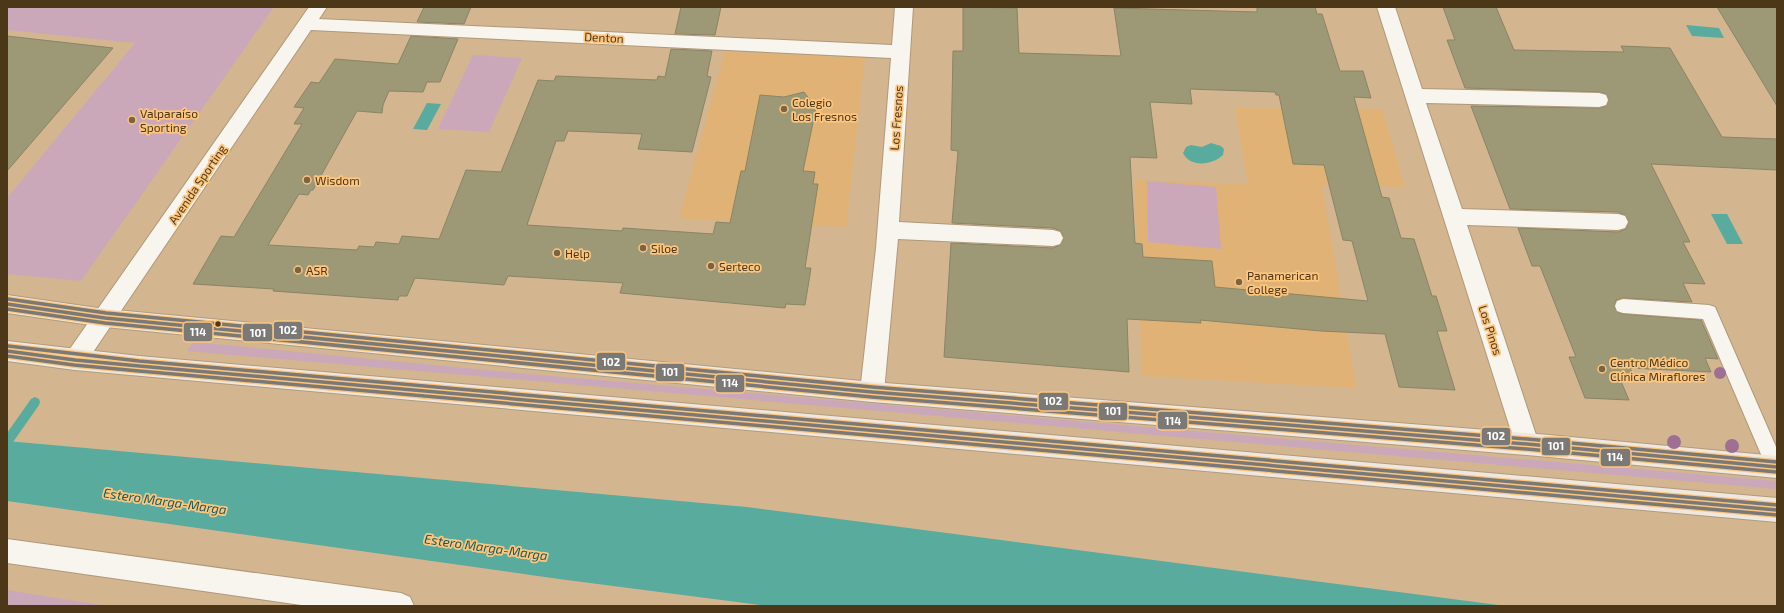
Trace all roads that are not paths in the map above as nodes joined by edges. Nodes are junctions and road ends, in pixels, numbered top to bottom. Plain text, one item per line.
1 (318, 7) edge
2 (904, 7) edge
3 (1386, 7) edge
4 (306, 24) junction
5 (901, 52) junction
6 (1414, 96) junction
7 (1599, 100) dead end
8 (1453, 217) junction
9 (1618, 222) dead end
10 (888, 230) junction
11 (1053, 238) dead end
12 (7, 304) edge
13 (1623, 306) dead end
14 (105, 318) junction
15 (7, 351) edge
16 (75, 360) junction
17 (872, 392) junction
18 (1527, 444) junction
19 (1777, 467) edge
20 (1777, 510) edge
21 (7, 551) edge
22 (401, 606) edge

1 - 4 street, Avenida Sporting
2 - 5 street, Los Fresnos
3 - 6 street, Los Pinos
4 - 5 street, Denton
4 - 14 street, Avenida Sporting
5 - 10 street, Los Fresnos
6 - 7 street
6 - 8 street, Los Pinos
8 - 9 street
8 - 18 street, Los Pinos
10 - 11 street
10 - 17 street, Los Fresnos
12 - 14 main road
13 - 19 lane
14 - 16 street, Avenida Sporting
14 - 17 main road
15 - 16 main road
16 - 20 main road
17 - 18 main road
18 - 19 main road
21 - 22 street

